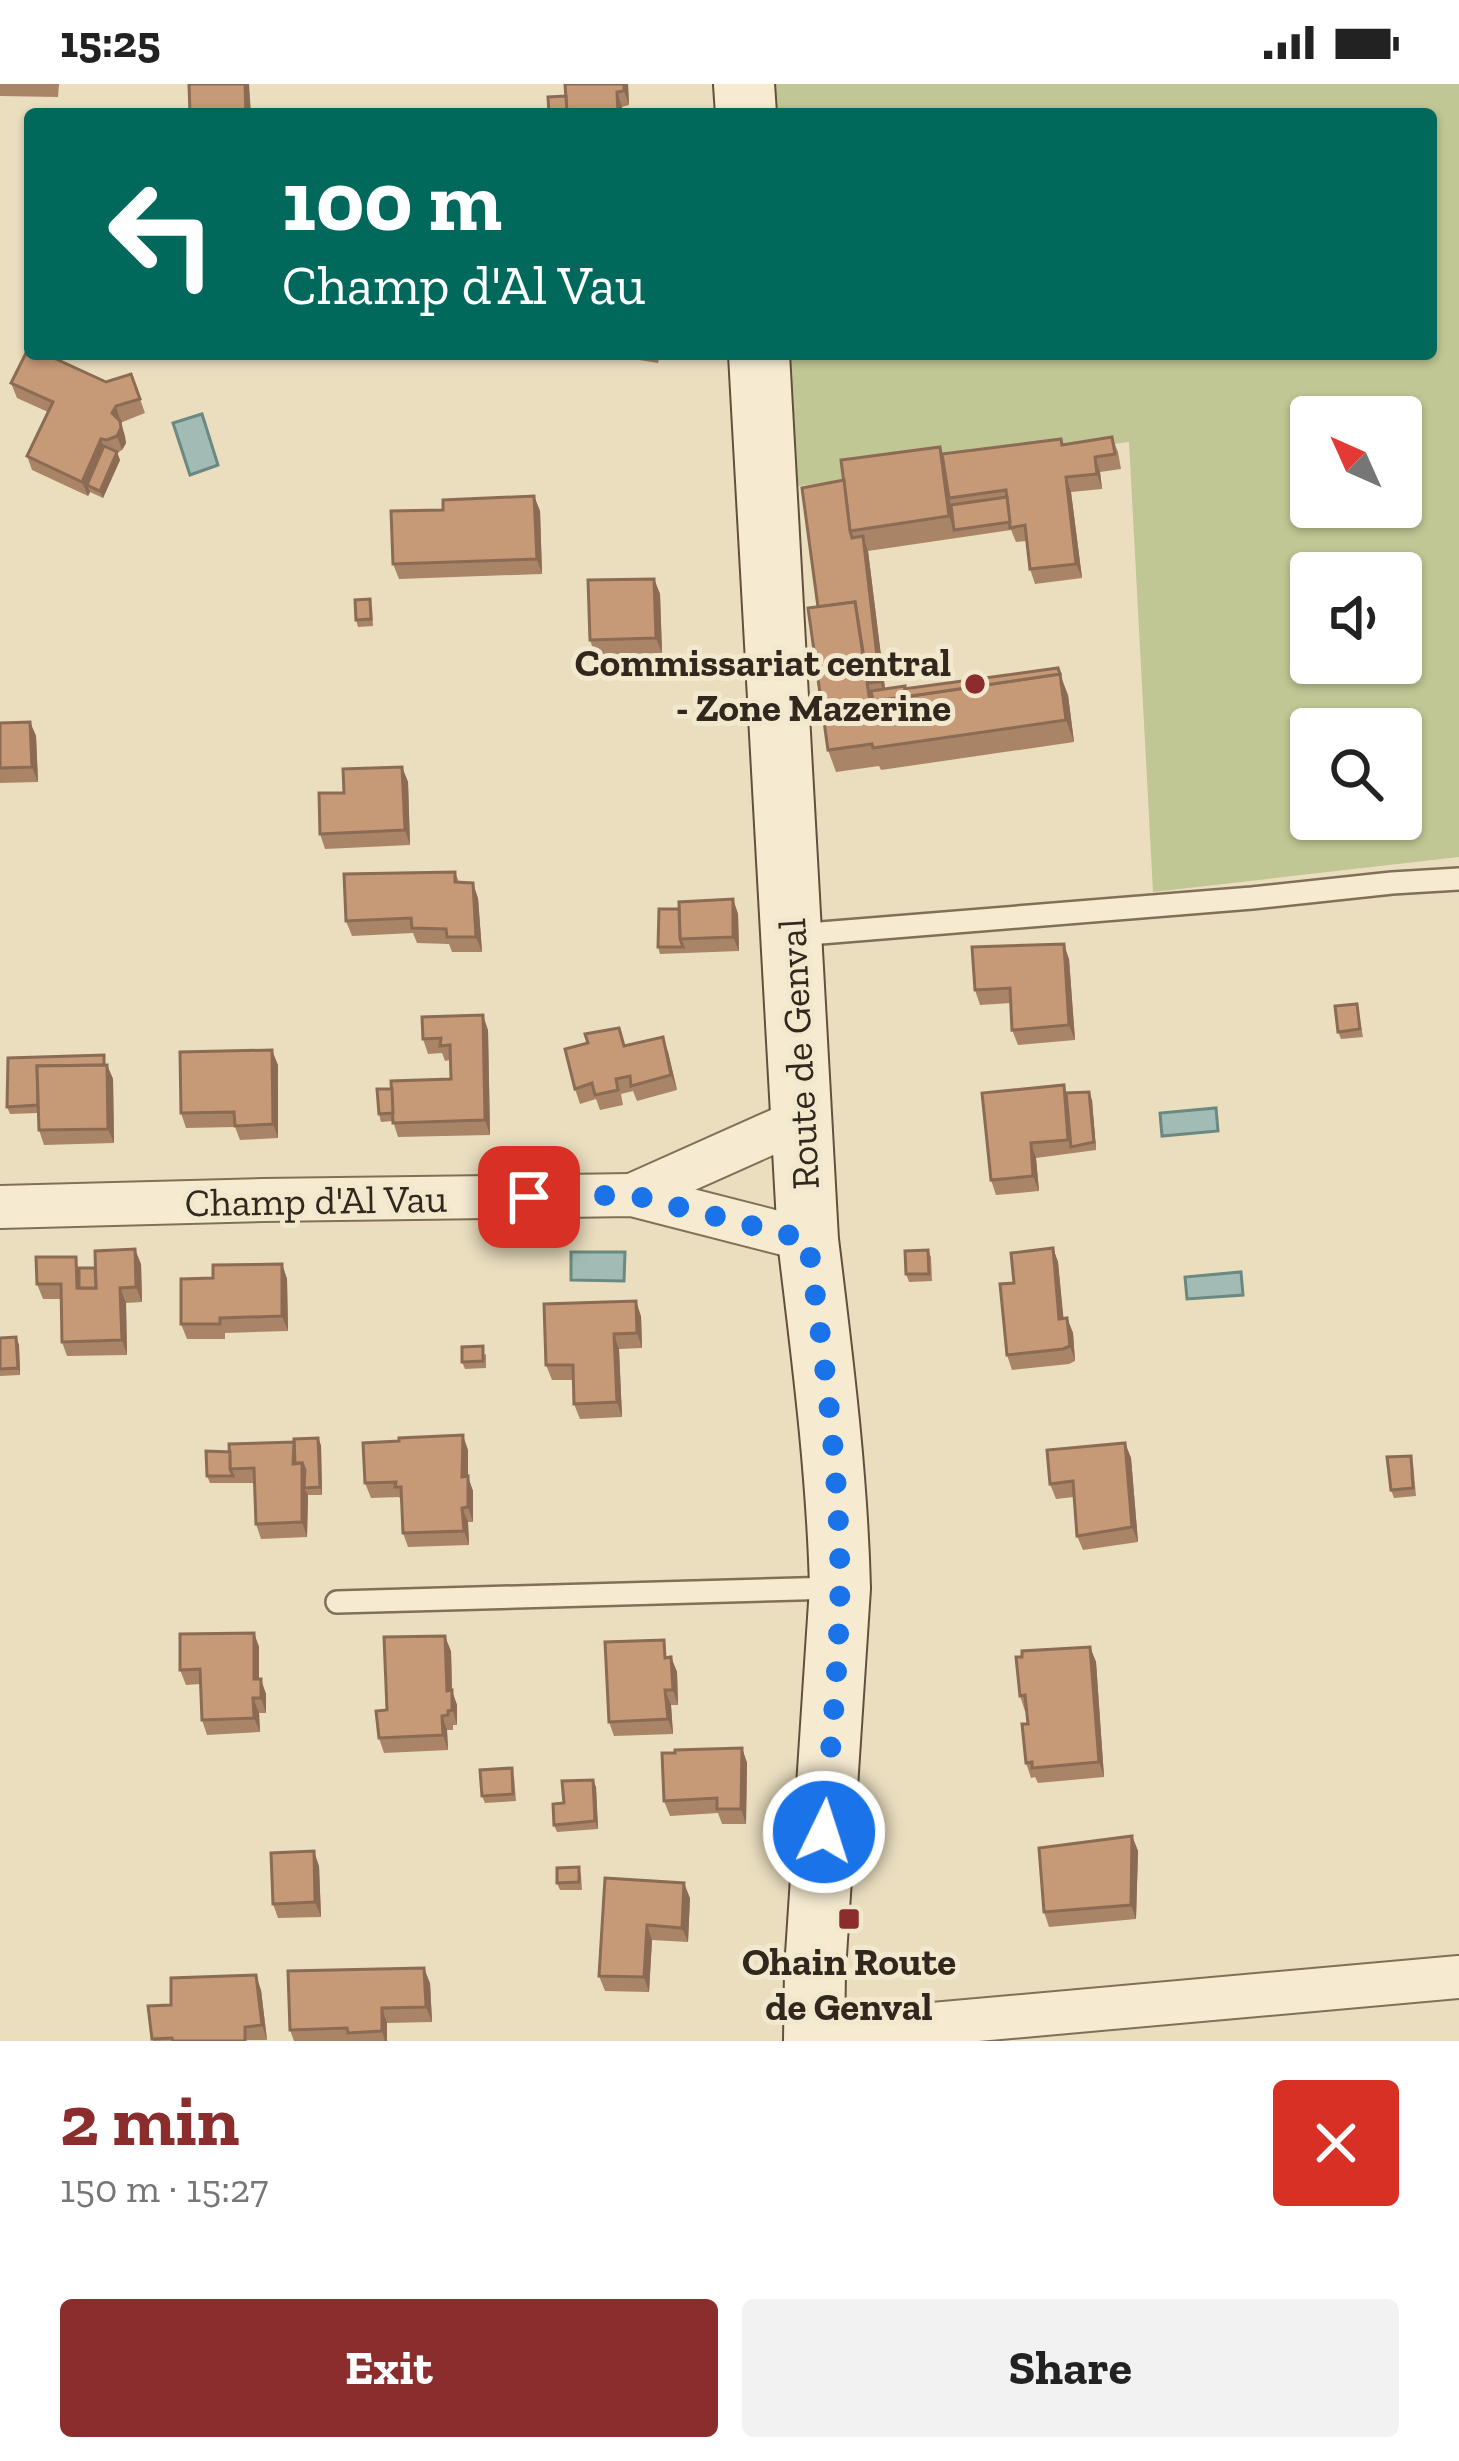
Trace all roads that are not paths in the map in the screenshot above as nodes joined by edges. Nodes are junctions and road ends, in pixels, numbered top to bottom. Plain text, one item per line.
1 (759, 360) edge
2 (1459, 880) edge
3 (792, 935) junction
4 (802, 1119) junction
5 (632, 1195) junction
6 (0, 1207) edge
7 (808, 1240) junction
8 (840, 1588) junction
9 (337, 1602) dead end
10 (1459, 1977) edge
11 (814, 2041) edge
12 (833, 2041) edge

1 - 3 main road, Route de Genval
2 - 3 lane
3 - 4 main road, Route de Genval
4 - 5 street, Champ d'Al Vau
4 - 7 main road, Route de Genval
5 - 6 street, Champ d'Al Vau
5 - 7 street, Champ d'Al Vau
7 - 8 main road, Route de Genval
8 - 9 lane
8 - 11 main road, Route de Genval
10 - 12 street

